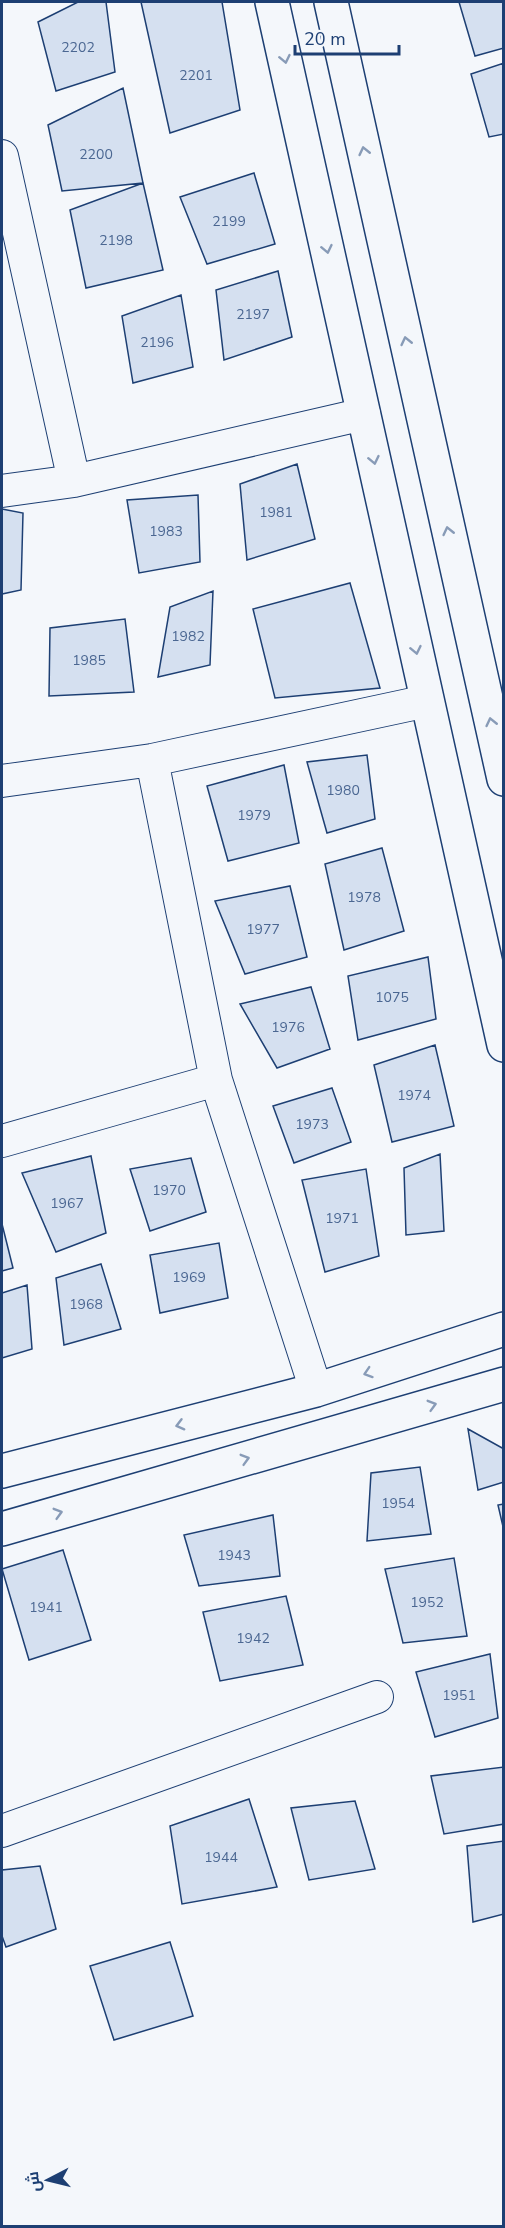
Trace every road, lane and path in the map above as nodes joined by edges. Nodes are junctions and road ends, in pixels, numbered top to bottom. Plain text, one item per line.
1 (272, 2) edge
2 (331, 2) edge
3 (2, 156) edge
4 (364, 414) junction
5 (74, 481) junction
6 (2, 491) edge
7 (427, 701) junction
8 (152, 760) junction
9 (504, 779) edge
10 (2, 781) edge
11 (504, 1045) edge
12 (216, 1080) junction
13 (2, 1141) edge
14 (504, 1329) edge
15 (504, 1384) edge
16 (316, 1390) junction
17 (2, 1471) edge
18 (2, 1529) edge
19 (377, 1697) dead end
20 (2, 1831) edge

1 -> 4 street
9 -> 2 street
3 - 5 street
4 - 5 street
4 -> 7 street
5 - 6 street
7 - 8 street
7 - 11 street
8 - 10 street
8 - 12 street
12 - 13 street
12 - 16 street
14 -> 16 street
18 -> 15 street
16 -> 17 street
19 - 20 street

